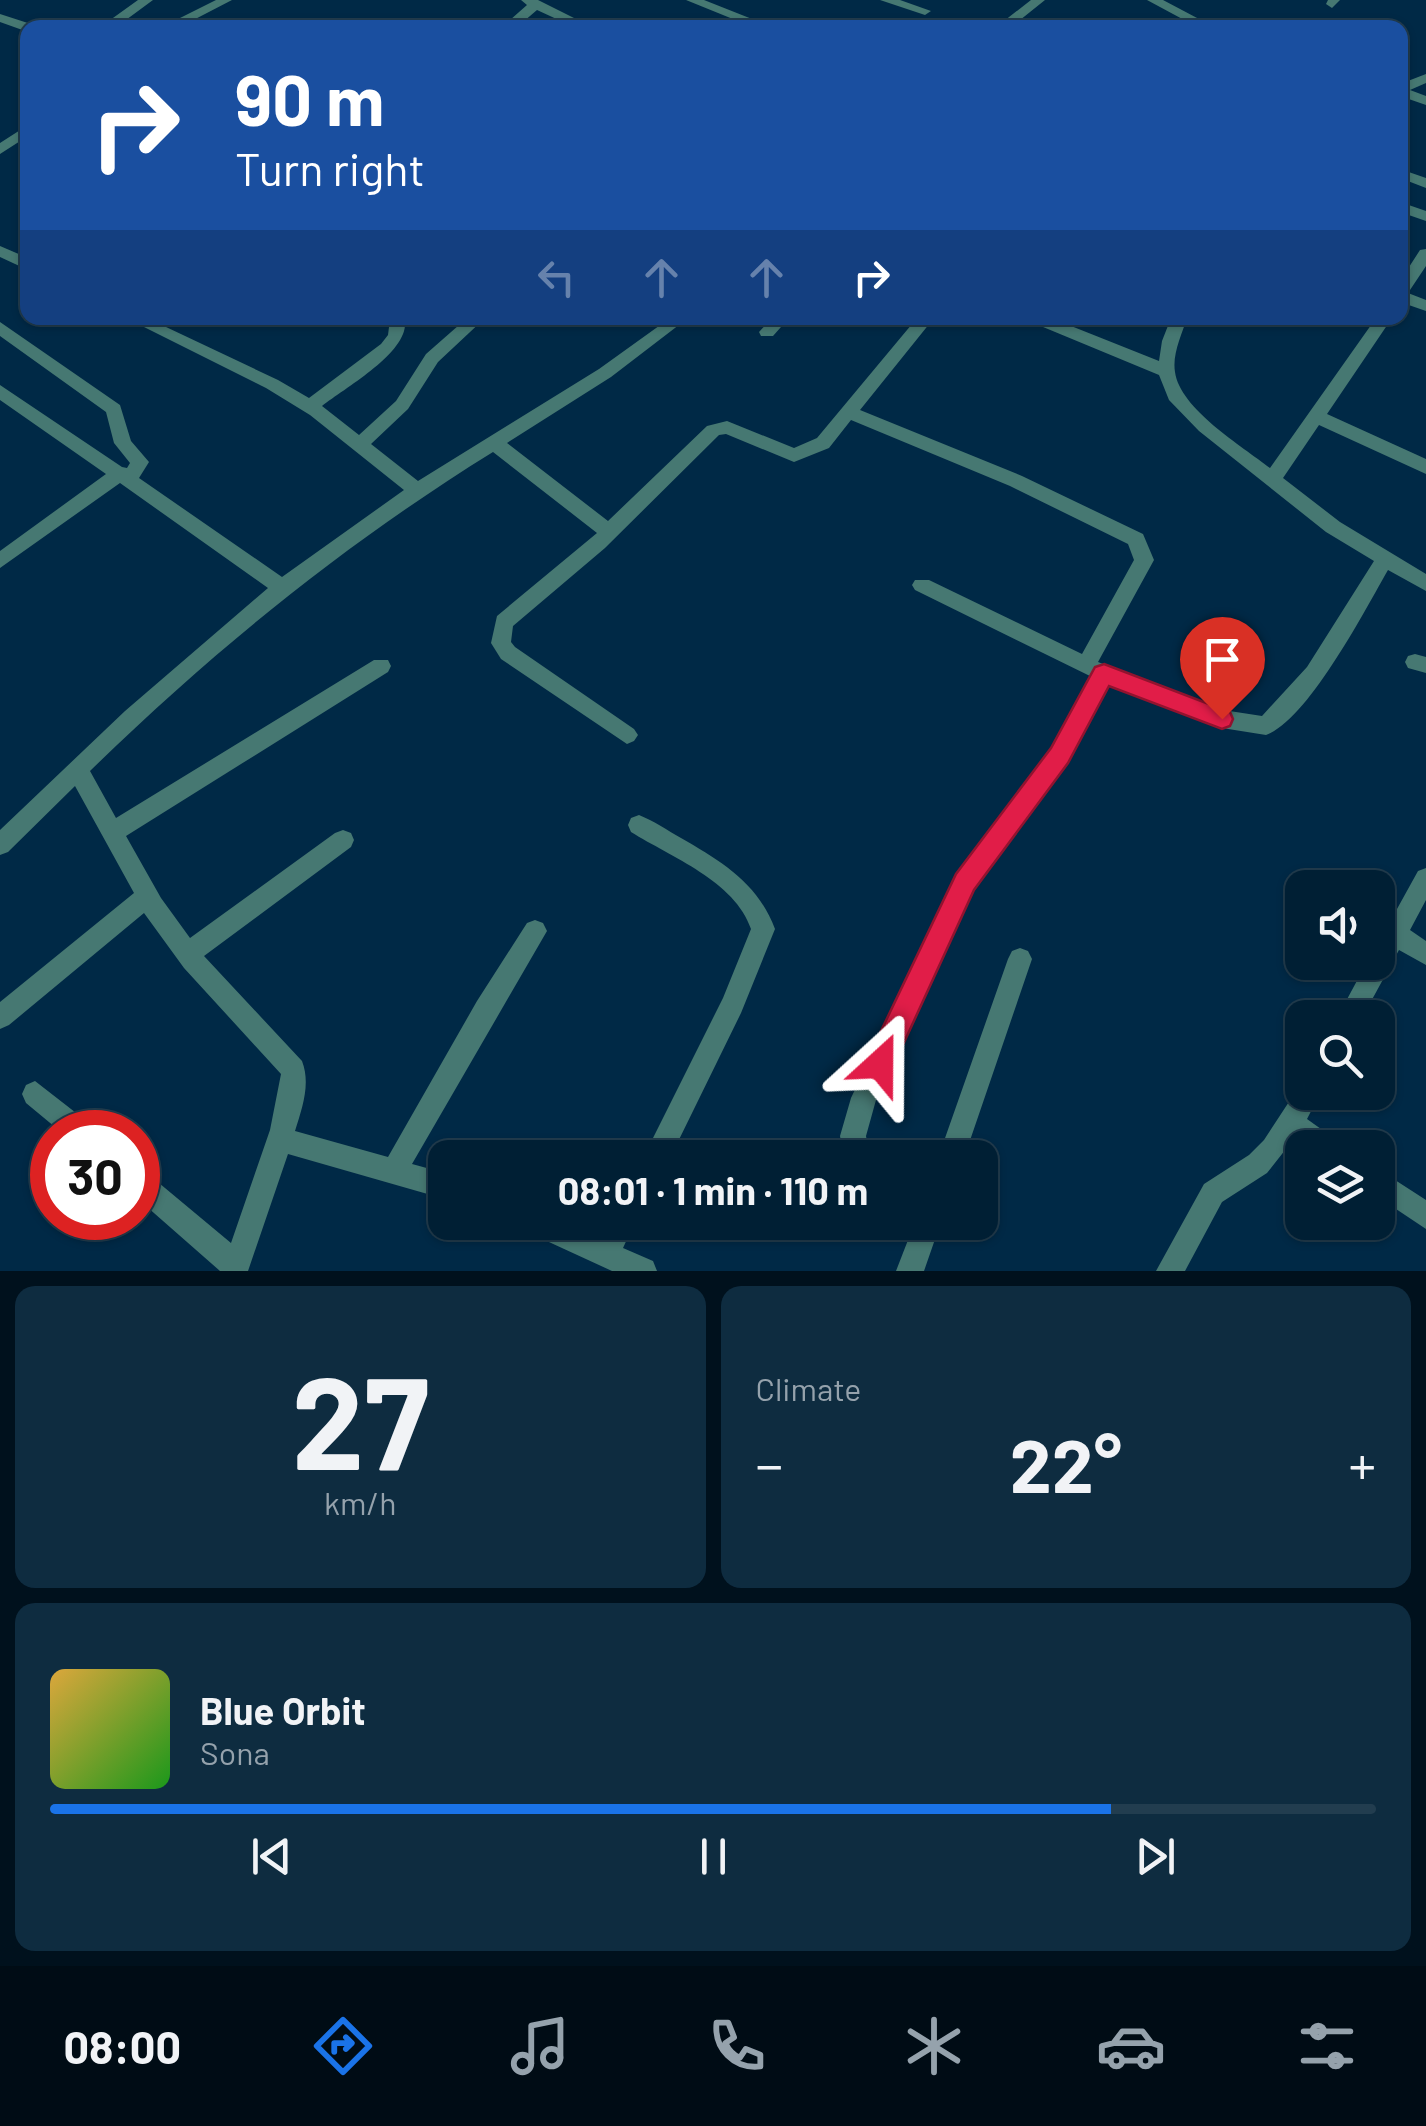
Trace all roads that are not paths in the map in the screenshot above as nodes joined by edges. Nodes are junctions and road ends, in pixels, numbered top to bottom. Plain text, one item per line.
1 (146, 0) edge
2 (226, 0) edge
3 (692, 0) edge
4 (886, 0) edge
5 (1039, 0) edge
6 (1152, 0) edge
7 (532, 2) edge
8 (928, 6) edge
9 (117, 20) edge
10 (183, 20) edge
11 (571, 20) edge
12 (747, 20) edge
13 (1011, 20) edge
14 (1193, 20) edge
15 (1426, 254) edge
16 (1408, 282) edge
17 (149, 325) edge
18 (396, 325) edge
19 (469, 325) edge
20 (671, 325) edge
21 (774, 325) edge
22 (920, 325) edge
23 (1054, 325) edge
24 (1176, 325) edge
25 (1379, 325) edge
26 (0, 328) edge
27 (767, 332) dead end
28 (1166, 370) junction
29 (0, 392) edge
30 (309, 407) junction
31 (848, 412) junction
32 (1316, 416) junction
33 (494, 444) junction
34 (359, 445) junction
35 (1426, 467) edge
36 (125, 476) junction
37 (1272, 479) junction
38 (418, 491) junction
39 (609, 532) junction
40 (1384, 560) junction
41 (0, 561) edge
42 (1426, 583) edge
43 (922, 585) dead end
44 (283, 588) junction
45 (381, 666) dead end
46 (1094, 669) junction
47 (627, 735) dead end
48 (77, 769) junction
49 (639, 825) dead end
50 (111, 832) junction
51 (343, 840) dead end
52 (0, 845) edge
53 (1426, 878) edge
54 (147, 896) junction
55 (1395, 917) edge
56 (535, 931) dead end
57 (1395, 934) edge
58 (188, 954) junction
59 (1426, 954) edge
60 (1020, 959) dead end
61 (0, 1017) edge
62 (35, 1094) dead end
63 (54, 1110) edge
64 (1299, 1110) edge
65 (1292, 1124) junction
66 (1300, 1130) edge
67 (279, 1139) junction
68 (665, 1140) edge
69 (854, 1140) edge
70 (957, 1140) edge
71 (394, 1171) junction
72 (428, 1181) edge
73 (1395, 1194) edge
74 (160, 1202) edge
75 (1426, 1216) edge
76 (578, 1240) edge
77 (613, 1240) edge
78 (921, 1240) edge
79 (607, 1252) junction
80 (235, 1268) edge
81 (643, 1271) edge
82 (910, 1271) edge
83 (1170, 1271) edge

1 - 9 street
2 - 10 street
3 - 12 street
4 - 8 street
5 - 13 street
6 - 14 street
7 - 11 street
15 - 16 street
17 - 30 street
18 - 30 street
19 - 34 street
20 - 33 street
21 - 27 street
22 - 31 street
23 - 28 street
24 - 28 street
25 - 32 street
26 - 36 street
28 - 37 street
29 - 36 street
30 - 34 street
31 - 39 street
31 - 46 street
32 - 35 street
32 - 37 street
33 - 38 street
33 - 39 street
34 - 38 street
36 - 41 street
36 - 44 street
37 - 40 street
38 - 44 street
39 - 47 street
40 - 42 street
40 - 46 street
43 - 46 street
44 - 48 street
45 - 50 street
46 - 69 street
48 - 50 street
48 - 52 street
49 - 68 street
50 - 54 street
51 - 58 street
53 - 55 street
54 - 58 street
54 - 61 street
56 - 71 street
57 - 59 street
58 - 67 street
60 - 70 street
62 - 63 street
64 - 65 street
65 - 66 street
65 - 83 street
67 - 71 street
67 - 80 street
71 - 72 street
73 - 75 street
74 - 80 street
76 - 79 street
77 - 79 street
78 - 82 street
79 - 81 street

